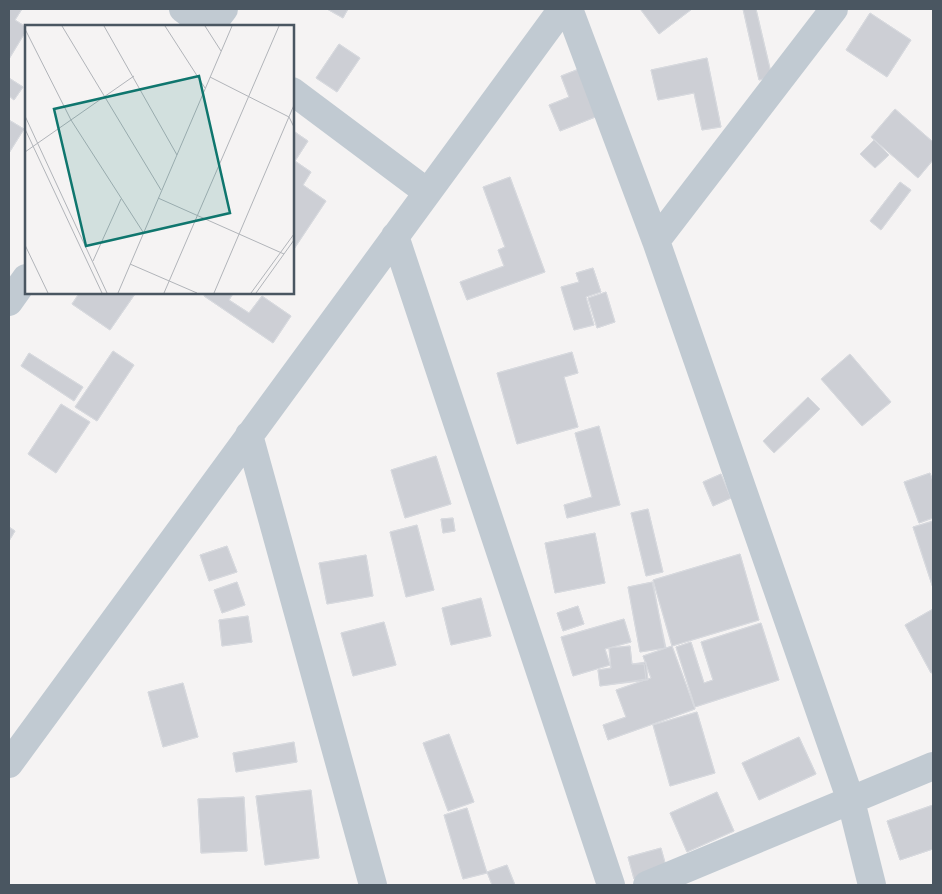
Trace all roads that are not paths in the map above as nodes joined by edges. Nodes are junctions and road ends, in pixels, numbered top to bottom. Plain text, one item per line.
1 (183, 9) edge
2 (224, 9) edge
3 (562, 9) edge
4 (569, 9) edge
5 (834, 9) edge
6 (205, 25) edge
7 (212, 25) edge
8 (294, 92) edge
9 (427, 192) junction
10 (395, 236) junction
11 (656, 241) junction
12 (25, 279) edge
13 (9, 302) edge
14 (250, 435) junction
15 (9, 764) edge
16 (933, 766) edge
17 (852, 801) junction
18 (373, 885) edge
19 (611, 885) edge
20 (646, 885) edge
21 (872, 885) edge

1 - 6 street
2 - 7 street
3 - 9 street
4 - 11 street
5 - 11 street
8 - 9 street
9 - 10 street
10 - 14 street
10 - 19 street
11 - 17 street
12 - 13 street
14 - 15 street
14 - 18 street
16 - 17 street
17 - 20 street
17 - 21 street

